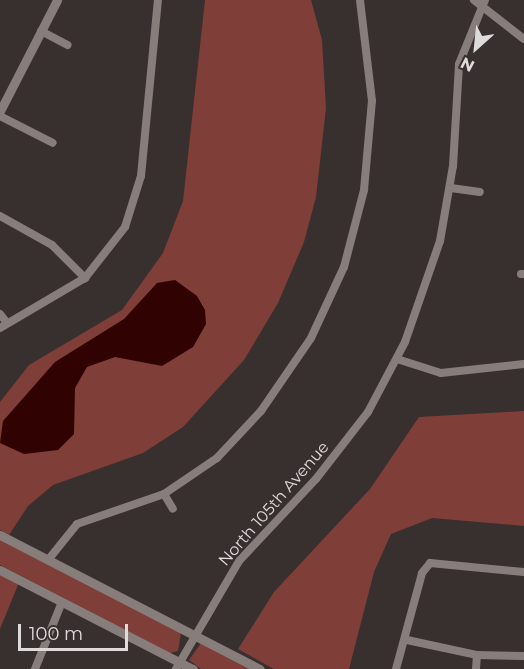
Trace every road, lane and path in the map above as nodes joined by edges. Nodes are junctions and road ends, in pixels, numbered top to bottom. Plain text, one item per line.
1 (57, 0) edge
2 (158, 0) edge
3 (360, 0) edge
4 (480, 1) edge
5 (41, 31) junction
6 (524, 39) edge
7 (67, 45) dead end
8 (0, 111) edge
9 (0, 116) edge
10 (53, 143) dead end
11 (451, 188) junction
12 (480, 192) dead end
13 (0, 216) edge
14 (85, 278) junction
15 (0, 314) edge
16 (3, 326) edge
17 (396, 359) junction
18 (524, 364) edge
19 (164, 494) junction
20 (173, 509) dead end
21 (0, 535) edge
22 (48, 560) junction
23 (0, 570) edge
24 (524, 572) edge
25 (62, 602) junction
26 (194, 635) junction
27 (407, 640) junction
28 (477, 655) junction
29 (524, 656) edge
30 (178, 665) edge
31 (35, 669) edge
32 (194, 669) edge
33 (260, 669) edge
34 (396, 669) edge
35 (476, 669) edge

1 - 5 street
2 - 14 street
3 - 19 street
4 - 6 street
4 - 11 street, North 105th Avenue
5 - 7 street
5 - 8 street
9 - 10 street
11 - 12 street
11 - 17 street, North 105th Avenue
13 - 14 street
14 - 16 street
15 - 16 street
17 - 18 street
17 - 26 street, North 105th Avenue
19 - 20 street
19 - 22 street
21 - 22 street
22 - 26 street
23 - 25 street
24 - 27 street
25 - 30 street
25 - 31 street
26 - 30 street, North 105th Avenue
26 - 33 street
27 - 28 street
27 - 34 street
28 - 29 street
28 - 35 street
30 - 32 street

